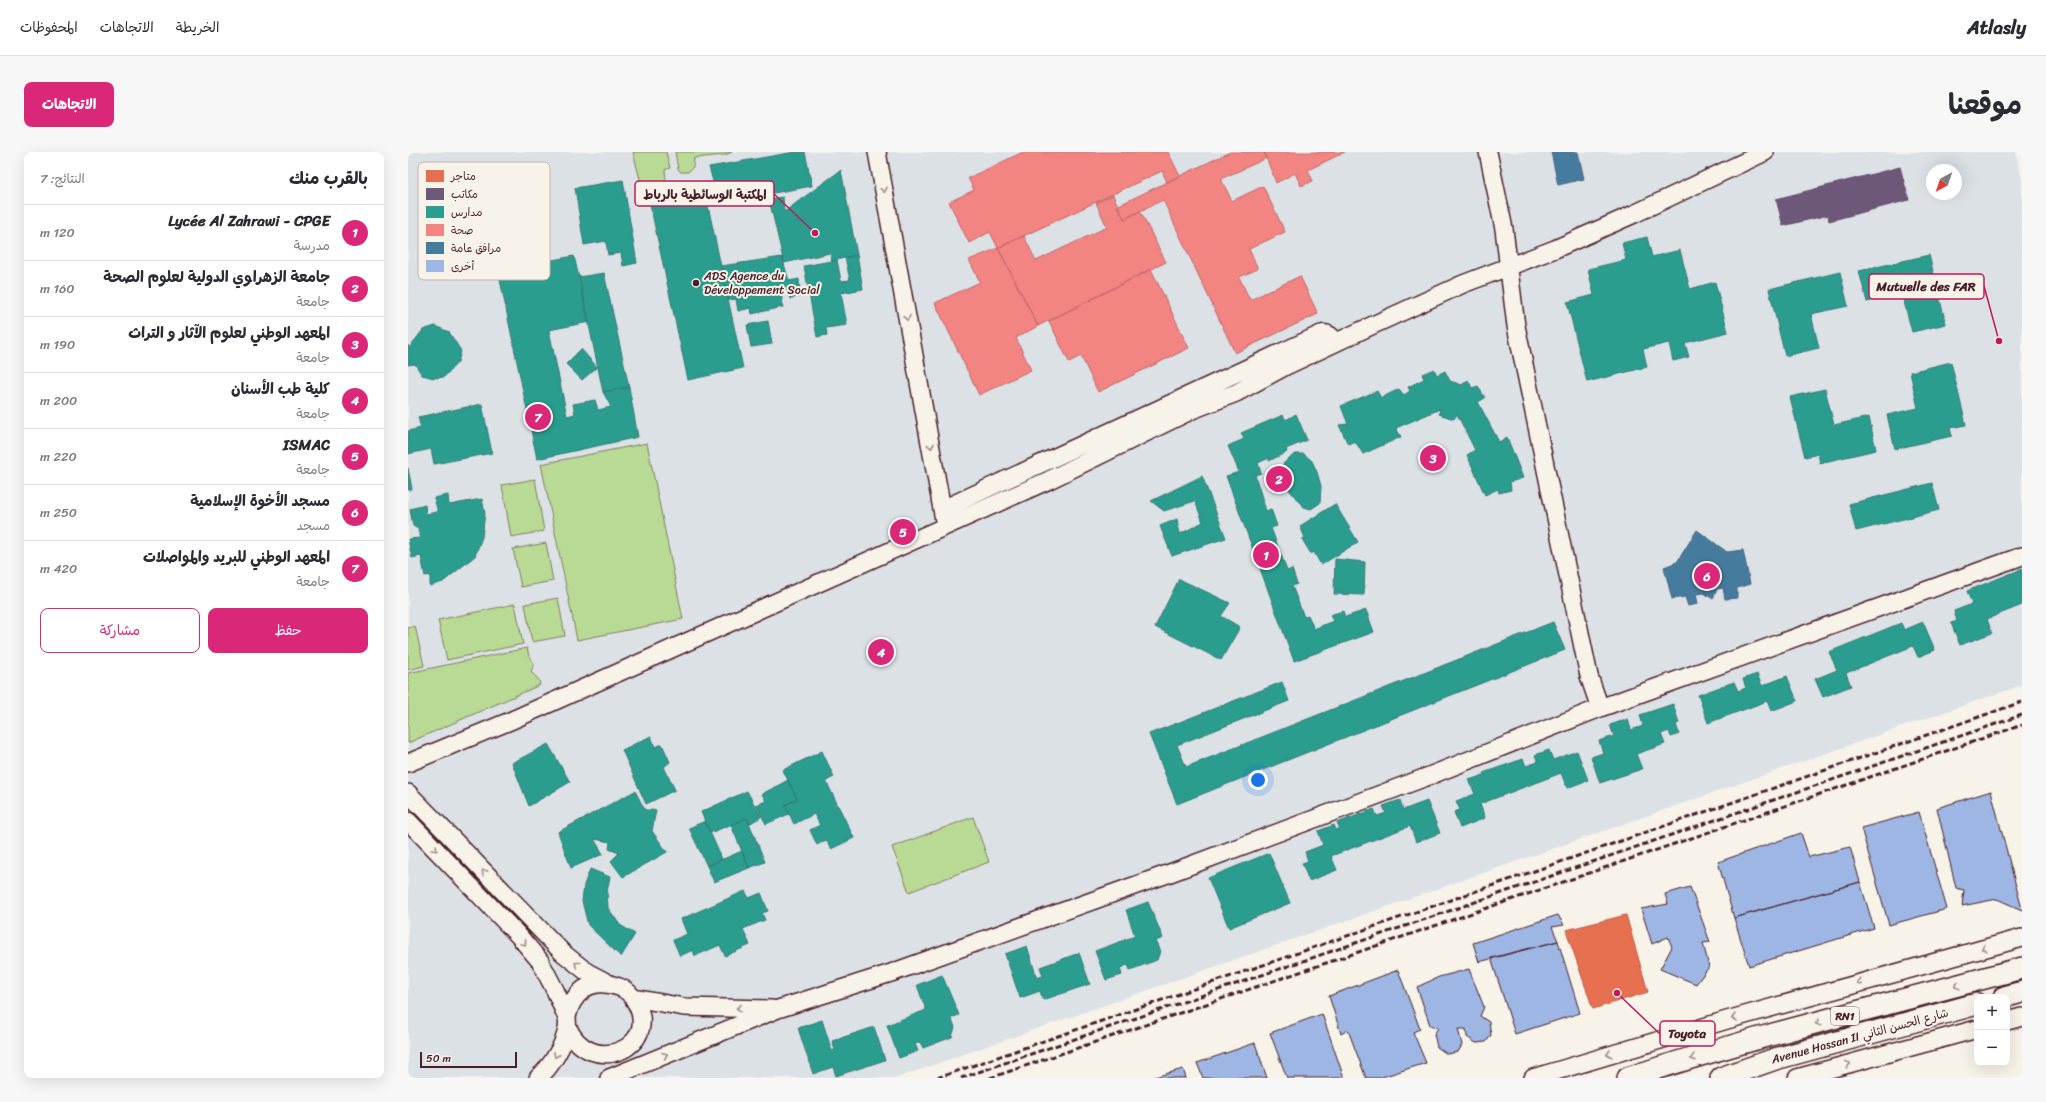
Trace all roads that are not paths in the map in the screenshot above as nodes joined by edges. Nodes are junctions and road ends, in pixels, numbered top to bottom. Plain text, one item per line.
1 (877, 152) edge
2 (1488, 152) edge
3 (1765, 152) edge
4 (1510, 266) junction
5 (1336, 342) junction
6 (943, 510) junction
7 (946, 526) junction
8 (2022, 556) edge
9 (1600, 708) junction
10 (408, 763) edge
11 (408, 793) edge
12 (408, 820) edge
13 (2022, 938) edge
14 (2022, 968) edge
15 (610, 984) junction
16 (2022, 992) edge
17 (2010, 995) edge
18 (634, 998) junction
19 (1974, 1005) edge
20 (778, 1009) junction
21 (2022, 1017) edge
22 (2010, 1020) edge
23 (567, 1023) junction
24 (1974, 1030) edge
25 (624, 1052) junction
26 (629, 1070) junction
27 (1742, 1075) edge
28 (538, 1078) edge
29 (609, 1078) edge
30 (1533, 1078) edge
31 (1628, 1078) edge
32 (1720, 1078) edge
33 (1797, 1078) edge

1 -> 6 street
2 - 4 street
3 - 4 street
4 - 5 street
4 - 9 street
5 - 6 street
5 - 7 street
6 - 7 street
7 - 10 street
8 - 9 street
9 - 20 street
15 -> 11 street
12 -> 23 street
13 -> 30 street
14 -> 31 main road, Avenue Hassan II شارع الحسن الثاني / RN1
15 - 18 street
15 - 23 street
16 - 17 main road
20 -> 18 street
18 - 25 street
19 - 27 main road, Avenue Hassan II شارع الحسن الثاني / RN1
26 -> 20 street
21 - 22 street
23 - 25 street
23 -> 28 street
33 -> 24 street
25 - 26 street
26 - 29 street
27 - 32 main road, Avenue Hassan II شارع الحسن الثاني / RN1

